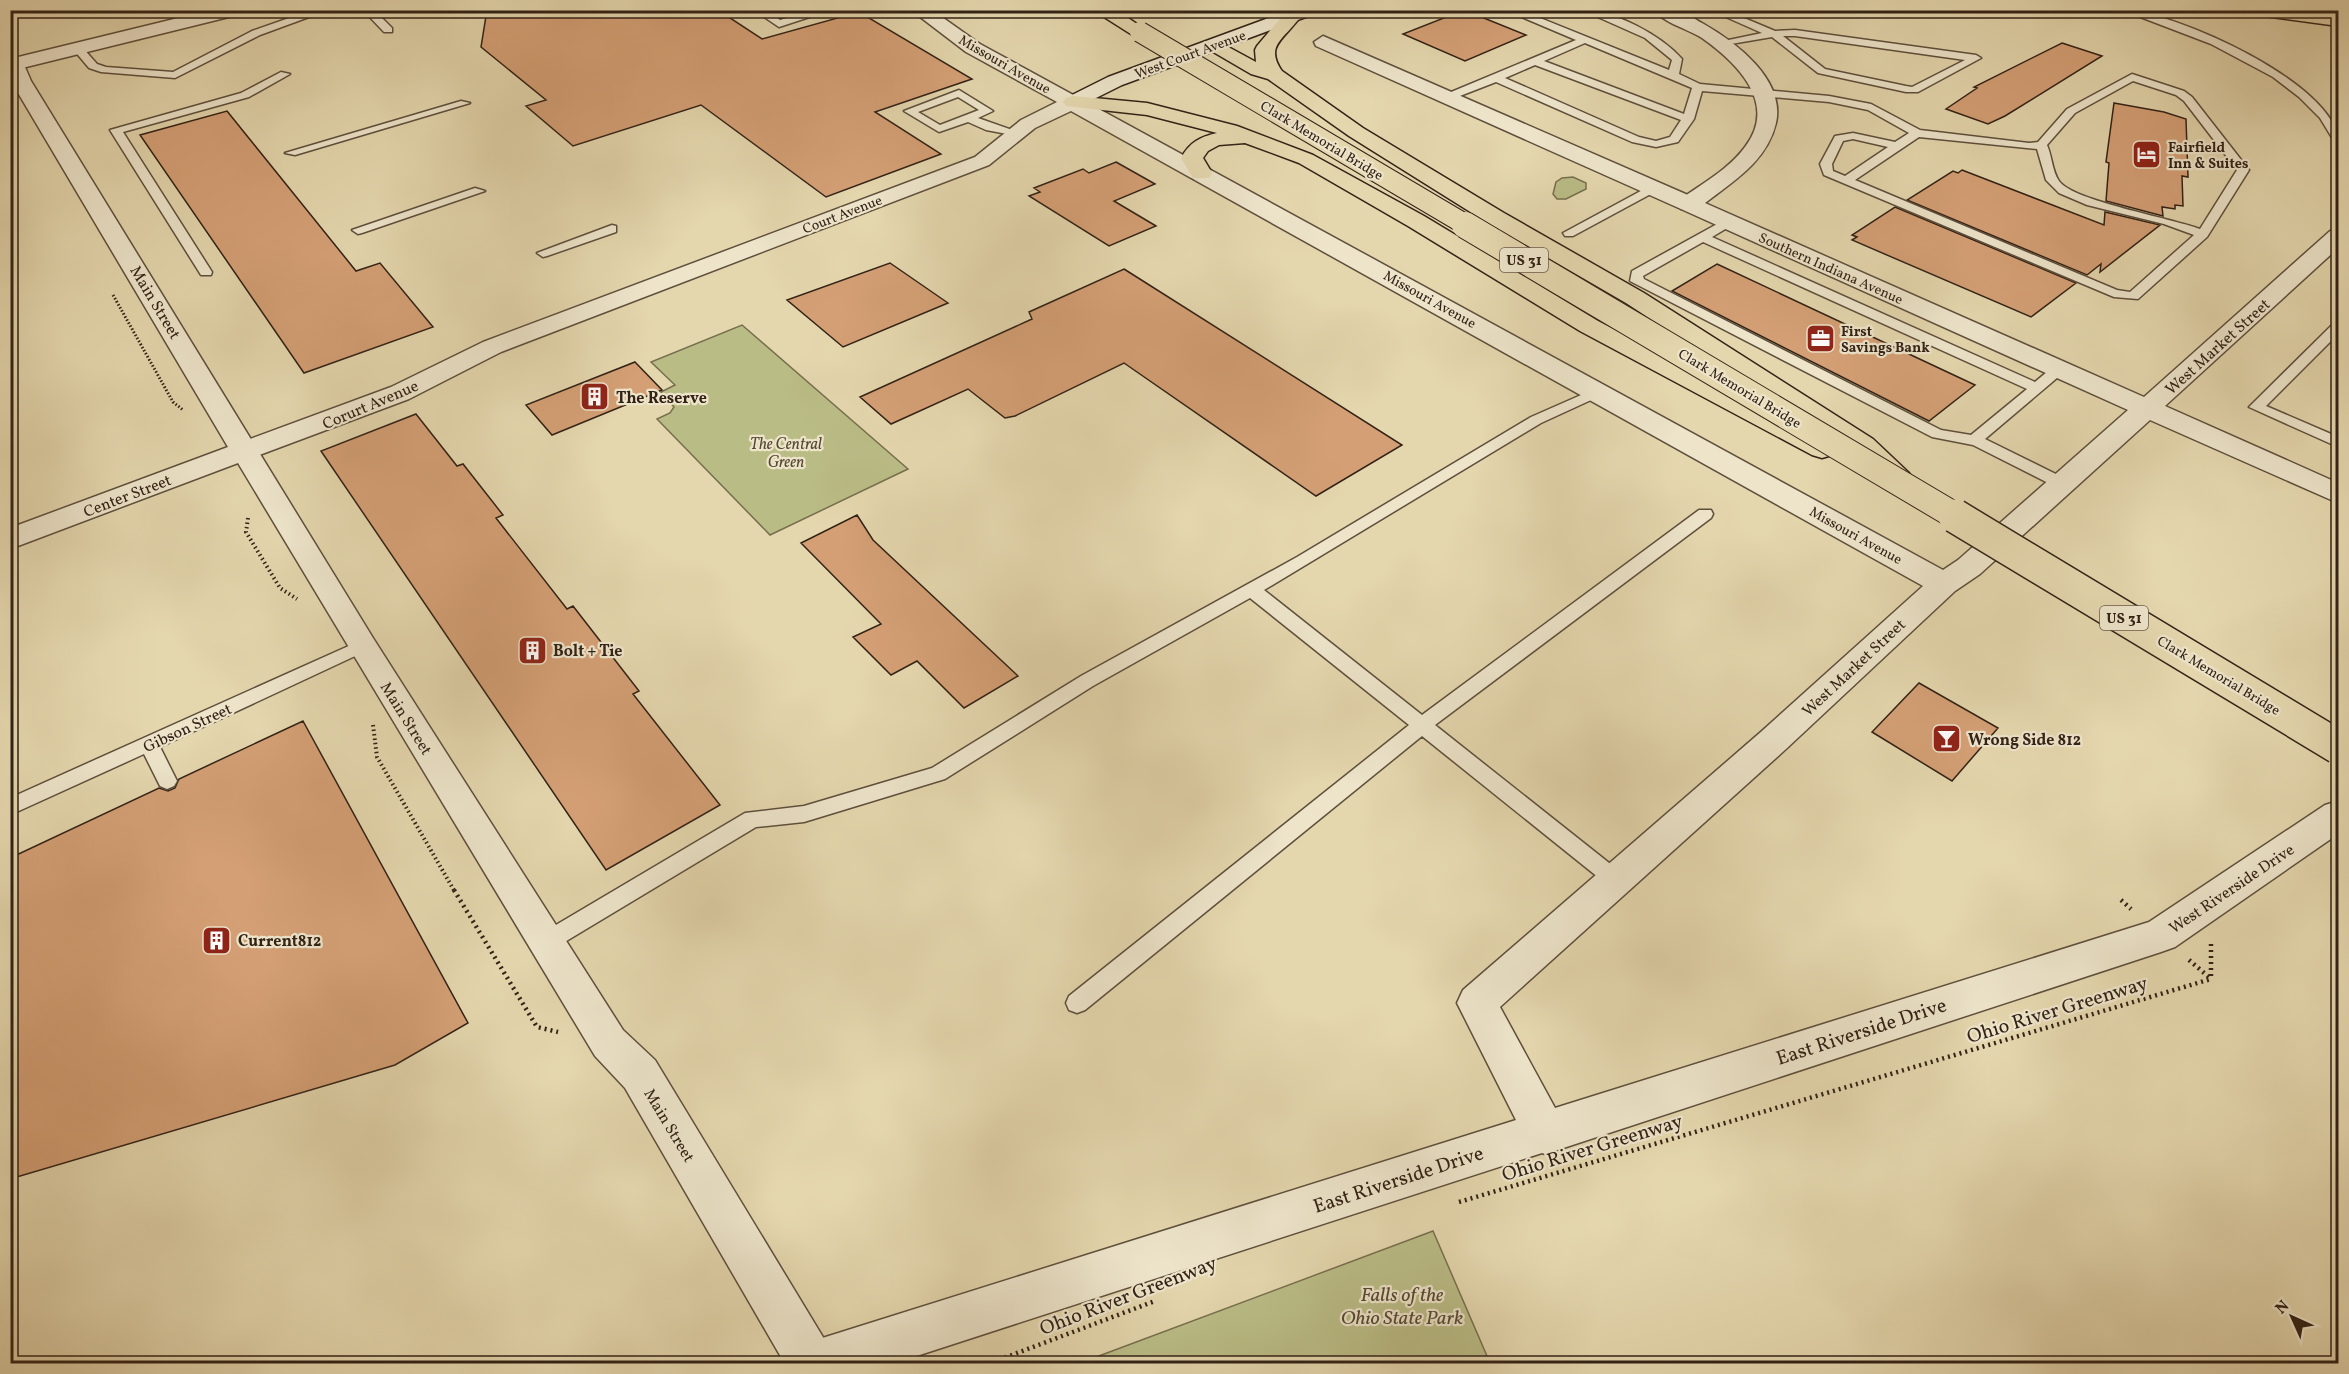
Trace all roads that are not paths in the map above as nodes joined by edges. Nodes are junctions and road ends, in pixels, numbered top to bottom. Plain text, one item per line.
1 (236, 10) edge
2 (323, 10) edge
3 (368, 10) edge
4 (759, 10) edge
5 (826, 10) edge
6 (920, 10) edge
7 (1102, 10) edge
8 (1107, 10) edge
9 (1510, 10) edge
10 (1587, 10) edge
11 (1663, 10) edge
12 (1715, 10) edge
13 (2127, 10) edge
14 (2256, 10) edge
15 (2326, 10) edge
16 (2338, 12) edge
17 (1300, 14) edge
18 (2338, 21) edge
19 (388, 30) dead end
20 (1140, 32) junction
21 (1774, 34) junction
22 (1584, 40) junction
23 (1323, 42) dead end
24 (1722, 44) junction
25 (1212, 46) junction
26 (78, 49) junction
27 (1535, 61) junction
28 (13, 64) edge
29 (285, 74) dead end
30 (1275, 75) junction
31 (1673, 75) junction
32 (1496, 78) junction
33 (1698, 87) junction
34 (1763, 93) junction
35 (1448, 97) junction
36 (1073, 102) junction
37 (465, 103) dead end
38 (968, 118) junction
39 (1688, 119) junction
40 (1917, 133) junction
41 (1014, 134) junction
42 (1256, 139) junction
43 (2338, 139) edge
44 (2041, 145) junction
45 (1897, 146) junction
46 (291, 153) dead end
47 (1201, 173) junction
48 (1848, 182) junction
49 (1654, 189) junction
50 (479, 191) dead end
51 (1689, 204) junction
52 (1728, 222) junction
53 (612, 229) dead end
54 (358, 230) dead end
55 (1569, 234) dead end
56 (2203, 234) junction
57 (2338, 236) edge
58 (1703, 237) junction
59 (543, 253) dead end
60 (207, 272) dead end
61 (2338, 327) edge
62 (492, 347) joint
63 (2059, 369) junction
64 (2037, 388) junction
65 (1597, 392) junction
66 (2148, 409) junction
67 (1978, 441) junction
68 (2338, 441) edge
69 (244, 452) junction
70 (2063, 484) junction
71 (1909, 488) junction
72 (2336, 489) edge
73 (1705, 514) dead end
74 (10, 539) edge
75 (1944, 584) junction
76 (1252, 590) junction
77 (362, 646) junction
78 (1422, 725) junction
79 (149, 744) junction
80 (2338, 747) edge
81 (167, 781) dead end
82 (10, 807) edge
83 (2338, 815) edge
84 (1616, 880) junction
85 (546, 942) junction
86 (1980, 993) joint
87 (1077, 1003) dead end
88 (1545, 1133) junction
89 (814, 1364) edge

1 - 26 street
2 - 26 lane
3 - 19 lane
4 - 5 lane
6 - 36 street, Missouri Avenue
7 - 20 main road, US 31
8 - 20 main road, US 31
9 - 22 lane
10 - 31 lane
11 - 24 street
12 - 21 lane
13 - 43 lane
14 - 18 main road
15 - 16 main road
17 - 25 street, West Court Avenue
17 - 30 main road
20 - 71 main road, Clark Memorial Bridge / US 31, bridge
21 - 21 lane
21 - 24 lane
22 - 27 lane
22 - 31 lane
23 - 35 street, Southern Indiana Avenue
24 - 34 street
25 - 30 main road
25 - 36 street, West Court Avenue
26 - 28 street
27 - 32 lane
27 - 39 lane
28 - 69 street, Main Street
29 - 60 lane
30 - 71 main road, bridge
31 - 33 lane
32 - 35 lane
32 - 39 lane
33 - 34 lane
33 - 39 lane
34 - 40 lane
34 - 51 street
35 - 49 street, Southern Indiana Avenue
36 - 41 street, Court Avenue
36 - 42 main road
36 - 47 street, Missouri Avenue
37 - 46 lane
38 - 38 lane
38 - 41 lane
40 - 44 lane
40 - 45 lane
41 - 62 street, Court Avenue
42 - 47 main road
42 - 71 main road, bridge
44 - 56 lane
44 - 56 lane
45 - 48 lane
45 - 48 lane
47 - 65 street, Missouri Avenue
48 - 56 lane
49 - 51 street, Southern Indiana Avenue
49 - 55 lane
50 - 54 lane
51 - 52 street, Southern Indiana Avenue
52 - 58 lane
52 - 63 street, Southern Indiana Avenue
53 - 59 lane
57 - 66 street, West Market Street
58 - 64 lane
58 - 67 lane
61 - 68 lane
62 - 69 street, Corurt Avenue
63 - 64 lane
63 - 66 street, Southern Indiana Avenue
64 - 67 lane
65 - 75 street, Missouri Avenue
65 - 76 lane
66 - 70 street, West Market Street
66 - 72 street, Southern Indiana Avenue
67 - 70 lane
69 - 74 street, Center Street
69 - 77 street, Main Street
70 - 75 street, West Market Street
71 - 80 main road, Clark Memorial Bridge / US 31, bridge
73 - 78 lane
75 - 84 street, West Market Street
76 - 78 lane
76 - 85 lane
77 - 79 lane, Gibson Street
77 - 85 street, Main Street
78 - 84 lane
78 - 87 lane
79 - 81 lane
79 - 82 lane, Gibson Street
83 - 86 street, West Riverside Drive
84 - 88 street, West Market Street
85 - 89 street, Main Street
86 - 88 street, East Riverside Drive
88 - 89 street, East Riverside Drive

